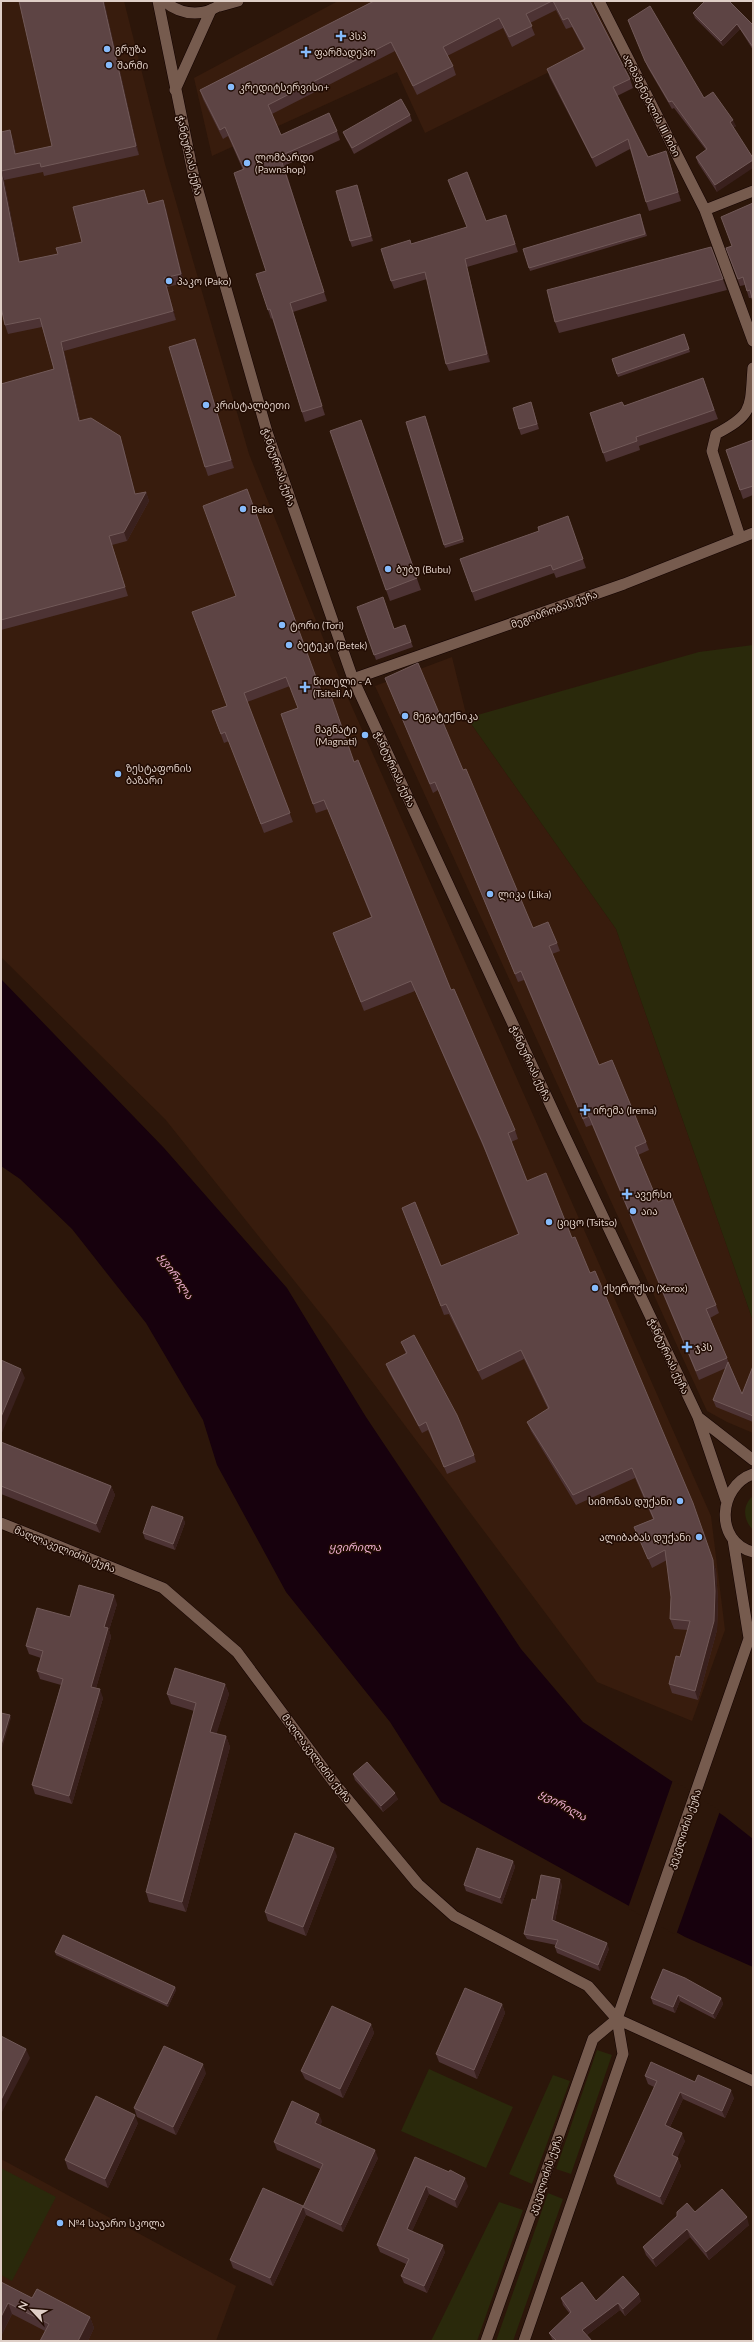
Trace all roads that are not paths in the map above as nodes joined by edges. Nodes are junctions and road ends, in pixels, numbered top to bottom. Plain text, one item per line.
1 (158, 1) edge
2 (164, 1) edge
3 (238, 1) edge
4 (599, 1) edge
5 (219, 6) edge
6 (175, 90) junction
7 (753, 191) edge
8 (705, 210) junction
9 (753, 341) edge
10 (753, 368) edge
11 (753, 533) edge
12 (740, 537) junction
13 (353, 679) junction
14 (698, 1417) junction
15 (753, 1460) edge
16 (753, 1474) edge
17 (726, 1500) junction
18 (1, 1523) edge
19 (733, 1539) junction
20 (753, 1552) edge
21 (753, 1627) edge
22 (749, 1638) junction
23 (617, 2018) junction
24 (753, 2081) edge
25 (486, 2341) edge
26 (524, 2341) edge

1 - 6 street, ჭანტურიას ქუჩა
2 - 5 street
3 - 5 street
4 - 8 street, აღმაშენებლის III ჩიხი
5 - 6 street
6 - 13 street, ჭანტურიას ქუჩა
7 - 8 street
8 - 9 street, აღმაშენებლის III ჩიხი
10 - 12 street
11 - 12 street, მეგობრობას ქუჩა
12 - 13 street, მეგობრობას ქუჩა
13 - 14 street, ჭანტურიას ქუჩა
14 - 15 street, ჭანტურიას ქუჩა
14 - 17 street, ჭანტურიას ქუჩა
16 - 17 street
17 - 19 street, კეკელიძის ქუჩა
18 - 23 street, მაღლაკელიძის ქუჩა
19 - 20 street
19 - 22 street, კეკელიძის ქუჩა
21 - 22 street, კეკელიძის ქუჩა
22 - 23 street, კეკელიძის ქუჩა
23 - 24 street
23 - 25 street, კეკელიძის ქუჩა
23 - 26 street, კეკელიძის ქუჩა

